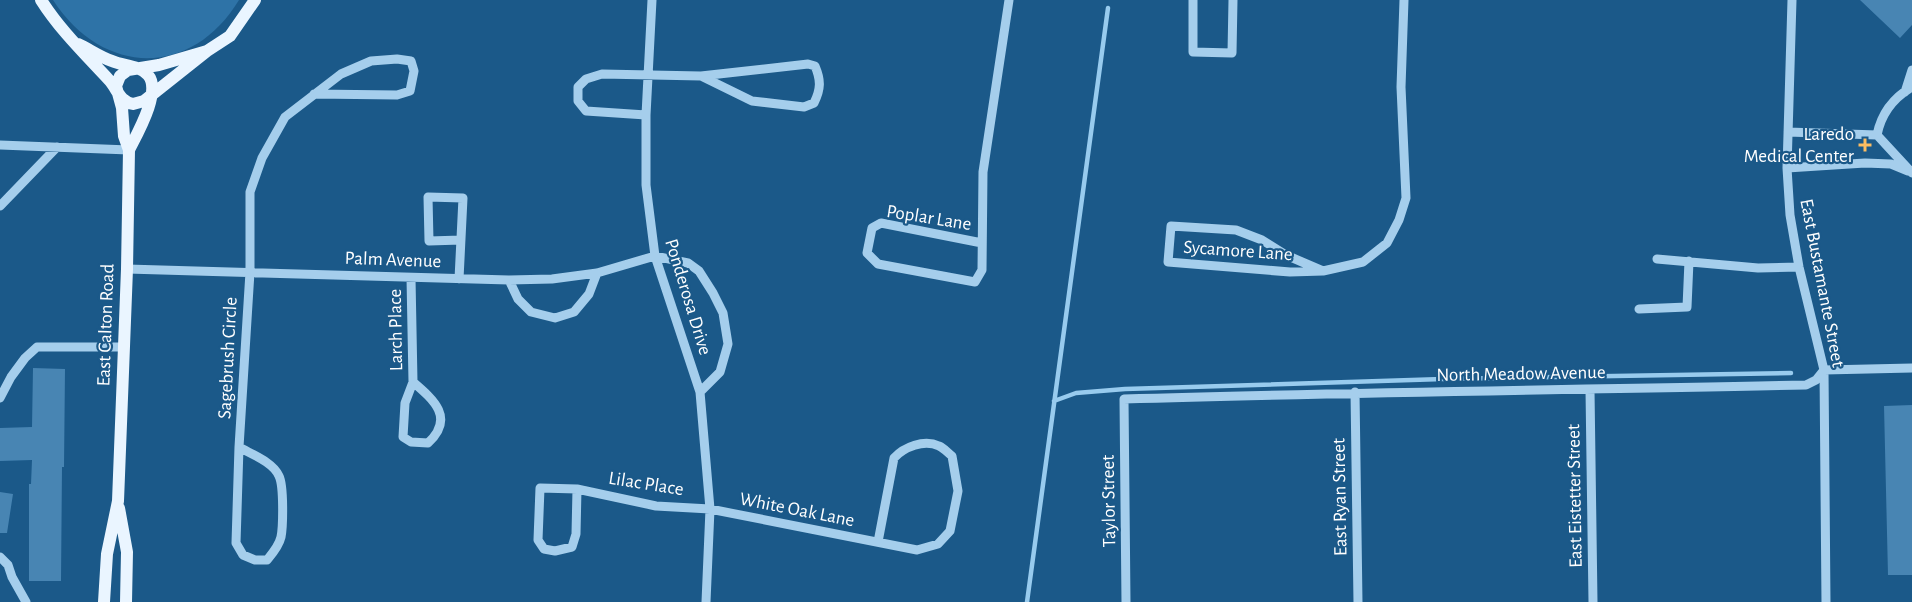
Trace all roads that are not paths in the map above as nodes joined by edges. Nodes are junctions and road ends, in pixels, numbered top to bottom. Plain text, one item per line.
1 (41, 0) edge
2 (255, 0) edge
3 (652, 0) edge
4 (1009, 0) edge
5 (1193, 0) edge
6 (1233, 0) edge
7 (1404, 0) edge
8 (1792, 0) edge
9 (73, 41) junction
10 (207, 51) junction
11 (136, 68) junction
12 (1912, 70) edge
13 (648, 74) junction
14 (701, 76) junction
15 (1909, 90) edge
16 (314, 94) junction
17 (118, 95) junction
18 (151, 96) junction
19 (646, 115) junction
20 (1788, 132) junction
21 (1878, 135) junction
22 (0, 145) edge
23 (57, 147) junction
24 (129, 150) junction
25 (1787, 168) junction
26 (1912, 173) edge
27 (0, 206) edge
28 (461, 240) junction
29 (982, 243) junction
30 (654, 256) junction
31 (1656, 259) dead end
32 (1689, 261) junction
33 (1799, 267) junction
34 (127, 269) junction
35 (1323, 271) junction
36 (250, 272) junction
37 (597, 273) junction
38 (412, 278) junction
39 (459, 278) junction
40 (509, 280) junction
41 (1639, 309) dead end
42 (124, 347) junction
43 (1912, 368) edge
44 (1824, 370) junction
45 (412, 382) junction
46 (1590, 390) junction
47 (700, 392) junction
48 (1355, 392) junction
49 (0, 398) edge
50 (1124, 399) joint
51 (239, 446) junction
52 (578, 489) junction
53 (118, 501) junction
54 (710, 509) junction
55 (878, 542) junction
56 (0, 557) edge
57 (26, 602) edge
58 (104, 602) edge
59 (126, 602) edge
60 (706, 602) edge
61 (1126, 602) edge
62 (1358, 602) edge
63 (1593, 602) edge
64 (1826, 602) edge

1 - 9 main road
2 - 10 main road
3 - 13 street, Ponderosa Drive
4 - 29 street, Poplar Lane
5 - 6 street
7 - 35 street, Sycamore Lane
8 - 20 street, East Bustamante Street
9 - 11 main road
9 - 17 main road
10 - 11 main road
10 - 18 main road
11 - 17 main road
11 - 18 main road
12 - 15 street
13 - 14 street
13 - 19 street, Ponderosa Drive
13 - 19 street
14 - 14 street
15 - 21 street
16 - 16 street, Sagebrush Circle
16 - 36 street, Sagebrush Circle
17 - 18 main road
17 - 24 main road, East Calton Road
18 - 24 main road, East Calton Road
19 - 30 street, Ponderosa Drive
20 - 21 street
20 - 25 street, East Bustamante Street
21 - 26 street
22 - 23 street
23 - 24 street
23 - 27 street
24 - 34 main road, East Calton Road
25 - 26 street
25 - 33 street, East Bustamante Street
28 - 28 street
28 - 39 street
29 - 29 street, Poplar Lane
30 - 37 street, Palm Avenue
30 - 47 street, Ponderosa Drive
30 - 47 street
31 - 32 street
32 - 33 street
32 - 41 street
33 - 44 street, East Bustamante Street
34 - 36 street, Palm Avenue
34 - 42 main road, East Calton Road
35 - 35 street, Sycamore Lane
36 - 38 street, Palm Avenue
36 - 51 street, Sagebrush Circle
37 - 40 street, Palm Avenue
37 - 40 street
38 - 39 street, Palm Avenue
38 - 45 street, Larch Place
39 - 40 street, Palm Avenue
42 - 49 street
42 - 53 main road, East Calton Road
43 - 44 street
44 - 46 street, North Meadow Avenue
44 - 64 street, East Bustamante Street
45 - 45 street, Larch Place
46 - 48 street, North Meadow Avenue
46 - 63 street, East Eistetter Street
47 - 54 street, Ponderosa Drive
48 - 50 street, North Meadow Avenue
48 - 62 street, East Ryan Street
50 - 61 street, Taylor Street
51 - 51 street, Sagebrush Circle
52 - 52 street, Lilac Place
52 - 54 street, Lilac Place
53 - 58 main road, East Calton Road
53 - 59 main road, East Calton Road
54 - 55 street, White Oak Lane
54 - 60 street, Ponderosa Drive
55 - 55 street, White Oak Lane
56 - 57 street

